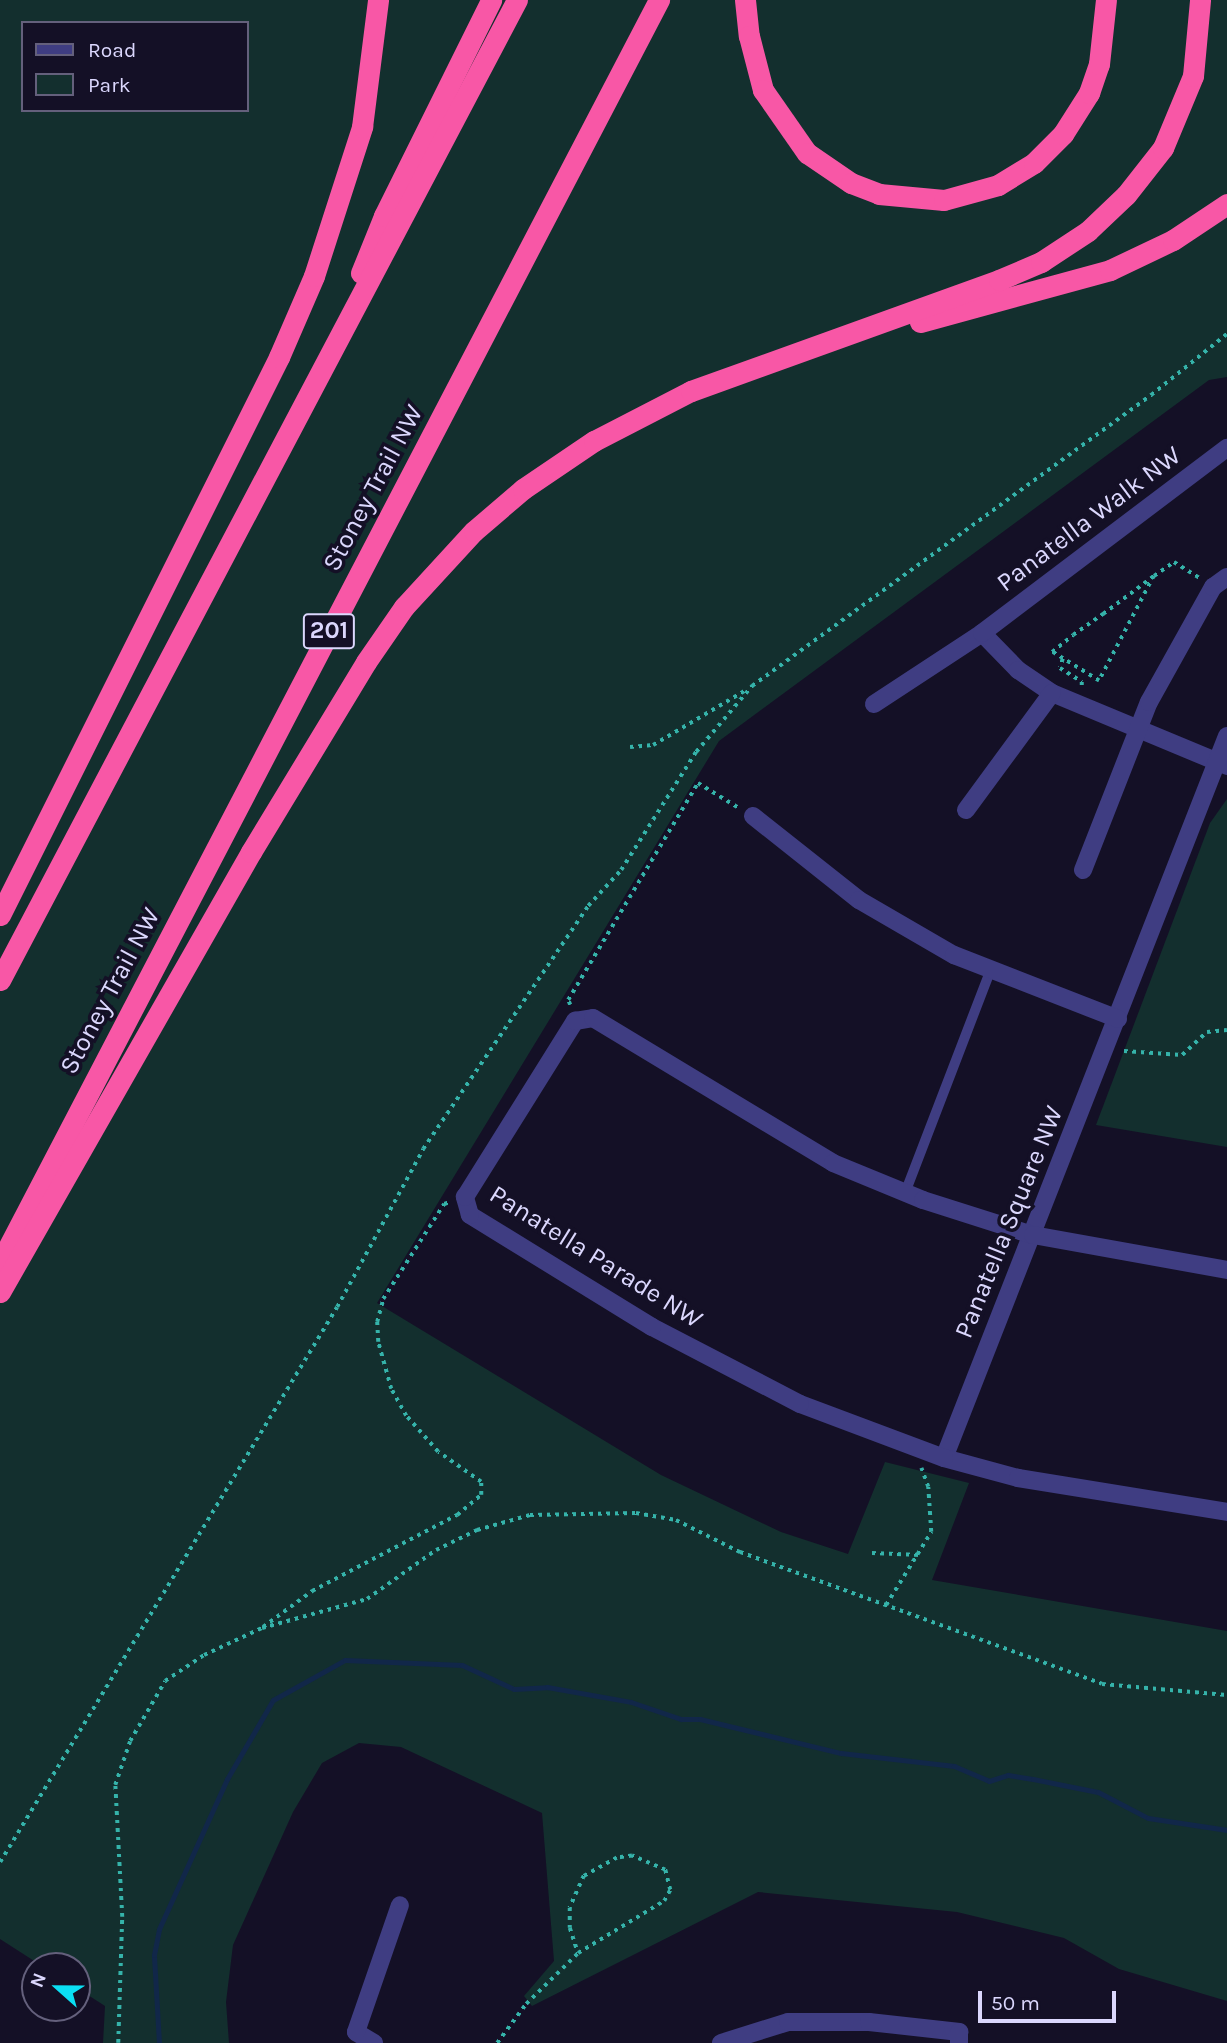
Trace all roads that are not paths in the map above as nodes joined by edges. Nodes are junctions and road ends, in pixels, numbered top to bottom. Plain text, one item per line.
1 (378, 0) edge
2 (491, 0) edge
3 (517, 0) edge
4 (659, 0) edge
5 (746, 0) edge
6 (1106, 0) edge
7 (1200, 0) edge
8 (1227, 204) edge
9 (905, 317) junction
10 (316, 384) junction
11 (1227, 448) edge
12 (1227, 577) edge
13 (982, 633) junction
14 (1052, 693) junction
15 (874, 704) dead end
16 (1138, 732) junction
17 (1227, 736) edge
18 (1221, 764) edge
19 (966, 810) dead end
20 (753, 816) road end
21 (1083, 870) dead end
22 (0, 915) edge
23 (991, 970) junction
24 (0, 980) edge
25 (1118, 1019) junction
26 (905, 1193) junction
27 (1033, 1235) junction
28 (0, 1263) edge
29 (1227, 1270) edge
30 (0, 1292) edge
31 (944, 1458) junction
32 (1227, 1512) edge
33 (400, 1905) dead end
34 (374, 2043) edge
35 (721, 2043) edge
36 (959, 2043) edge

1 - 22 highway
2 - 10 highway
3 - 10 highway
4 - 28 highway, Stoney Trail NW / 201
5 - 6 highway
7 - 9 highway
8 - 9 highway
9 - 30 highway
10 - 24 highway
11 - 13 street, Panatella Walk NW
12 - 16 street
13 - 14 street
13 - 15 street, Panatella Walk NW
14 - 16 street
14 - 19 street
16 - 18 street
16 - 21 street
17 - 18 street, Panatella Square NW
18 - 25 street, Panatella Square NW
20 - 23 street
23 - 25 street
23 - 26 lane
25 - 27 street, Panatella Square NW
26 - 27 street
26 - 31 street, Panatella Parade NW
27 - 29 street
27 - 31 street, Panatella Square NW
31 - 32 street
33 - 34 street
35 - 36 street

